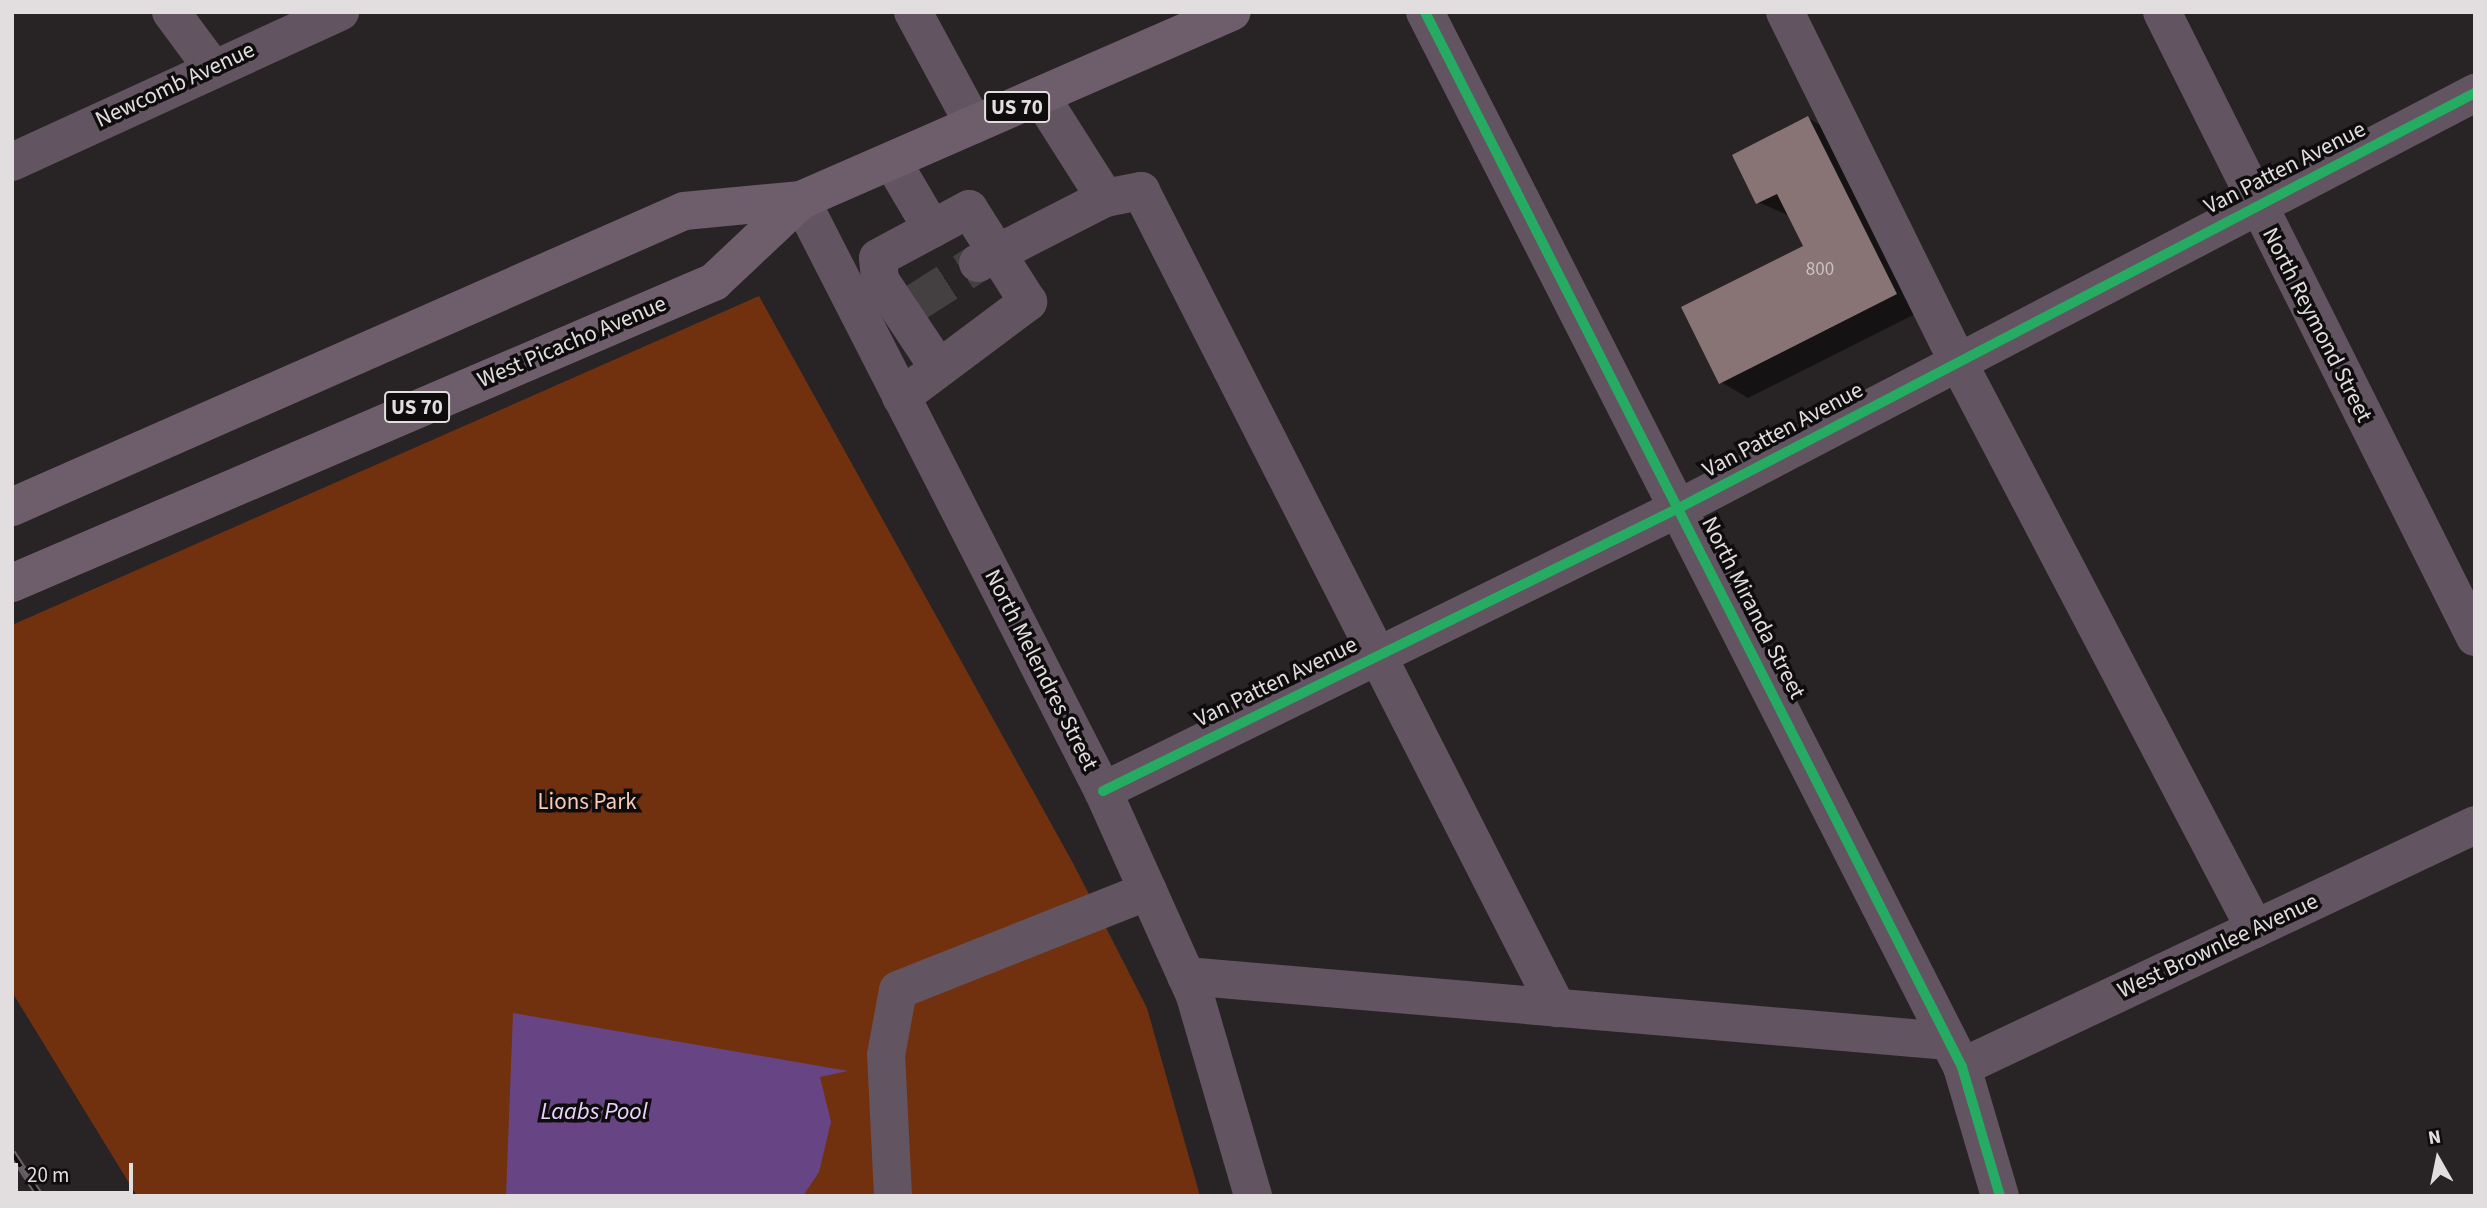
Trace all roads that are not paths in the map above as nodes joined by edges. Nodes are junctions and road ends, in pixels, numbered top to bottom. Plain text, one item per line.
1 (172, 12) edge
2 (340, 12) edge
3 (913, 12) edge
4 (1232, 12) edge
5 (1425, 12) edge
6 (1785, 12) edge
7 (2162, 12) edge
8 (211, 66) junction
9 (2475, 93) edge
10 (1041, 97) junction
11 (974, 125) junction
12 (892, 161) junction
13 (12, 162) edge
14 (1105, 198) junction
15 (801, 200) junction
16 (2257, 206) junction
17 (932, 229) junction
18 (987, 258) junction
19 (909, 307) junction
20 (868, 332) junction
21 (1958, 362) junction
22 (938, 367) junction
23 (901, 397) junction
24 (12, 507) edge
25 (1679, 509) junction
26 (12, 583) edge
27 (2475, 637) edge
28 (1379, 655) junction
29 (1103, 790) junction
30 (2475, 825) edge
31 (1148, 891) junction
32 (2255, 929) junction
33 (1186, 976) junction
34 (1557, 1008) junction
35 (1955, 1054) junction
36 (893, 1196) edge
37 (1254, 1196) edge
38 (2000, 1196) edge

1 - 8 street
2 - 8 street, Newcomb Avenue
3 - 11 street
4 - 10 main road, West Picacho Avenue / US 70
5 - 25 street, North Miranda Street
6 - 21 street
7 - 16 street, North Reymond Street
8 - 13 street, Newcomb Avenue
9 - 16 street, Van Patten Avenue
10 - 11 main road, West Picacho Avenue / US 70
10 - 14 street
11 - 12 main road, West Picacho Avenue / US 70
12 - 15 main road, West Picacho Avenue / US 70
12 - 17 street
14 - 18 street
14 - 28 street
15 - 20 street, North Melendres Street
15 - 24 main road, West Picacho Avenue / US 70
15 - 26 main road, West Picacho Avenue / US 70
16 - 21 street, Van Patten Avenue
16 - 27 street, North Reymond Street
17 - 18 street
17 - 19 street
18 - 22 street
19 - 20 street
19 - 22 street
20 - 23 street, North Melendres Street
21 - 25 street, Van Patten Avenue
21 - 32 street
22 - 23 street
23 - 29 street, North Melendres Street
25 - 28 street, Van Patten Avenue
25 - 35 street, North Miranda Street
28 - 29 street, Van Patten Avenue
28 - 34 street
29 - 31 street, North Melendres Street
30 - 32 street, West Brownlee Avenue
31 - 33 street, North Melendres Street
31 - 36 street
32 - 35 street, West Brownlee Avenue
33 - 34 street
33 - 37 street, North Melendres Street
34 - 35 street
35 - 38 street, North Miranda Street

